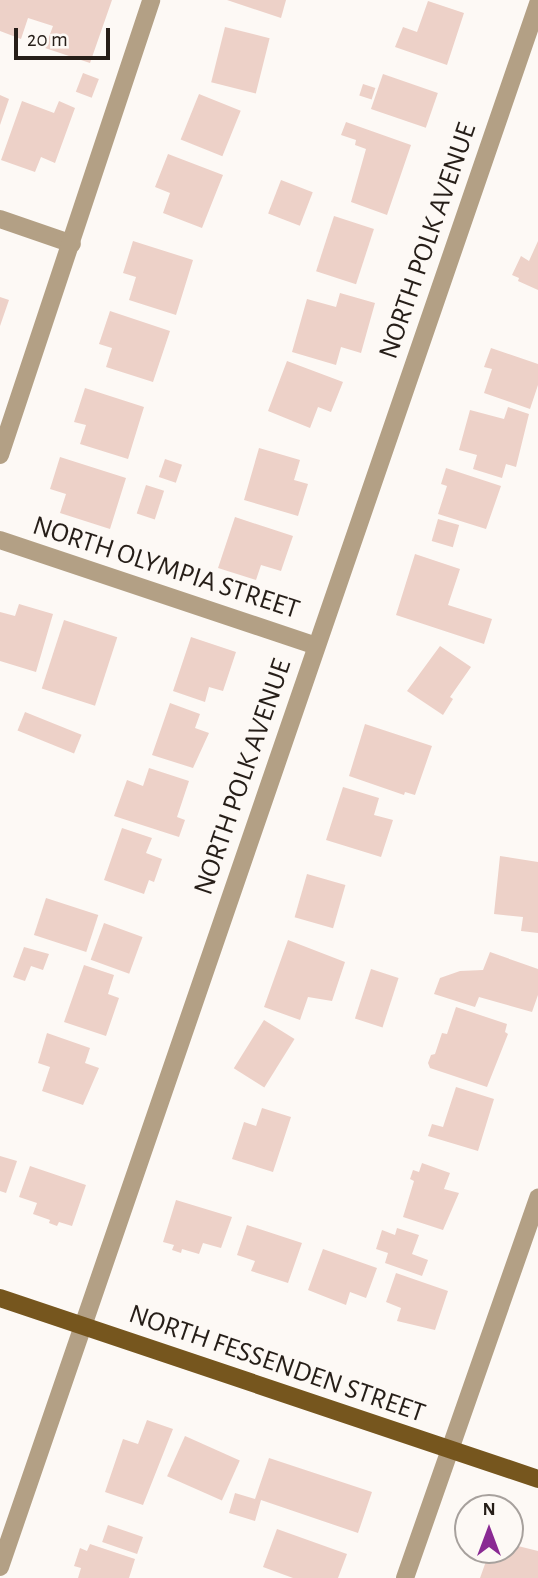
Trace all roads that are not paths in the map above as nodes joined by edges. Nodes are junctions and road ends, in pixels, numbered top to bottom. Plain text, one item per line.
1 (151, 0) edge
2 (538, 4) edge
3 (0, 219) edge
4 (72, 244) junction
5 (0, 455) edge
6 (0, 540) edge
7 (316, 646) junction
8 (538, 1198) edge
9 (0, 1298) edge
10 (83, 1326) junction
11 (452, 1450) junction
12 (538, 1479) edge
13 (0, 1567) edge
14 (405, 1578) edge

1 - 4 street
2 - 7 street, NORTH POLK AVENUE
3 - 4 street
4 - 5 street
6 - 7 street, NORTH OLYMPIA STREET
7 - 10 street, NORTH POLK AVENUE
8 - 11 street
9 - 10 main road, NORTH FESSENDEN STREET
10 - 11 main road, NORTH FESSENDEN STREET
10 - 13 street, NORTH POLK AVENUE
11 - 12 main road, NORTH FESSENDEN STREET
11 - 14 street

